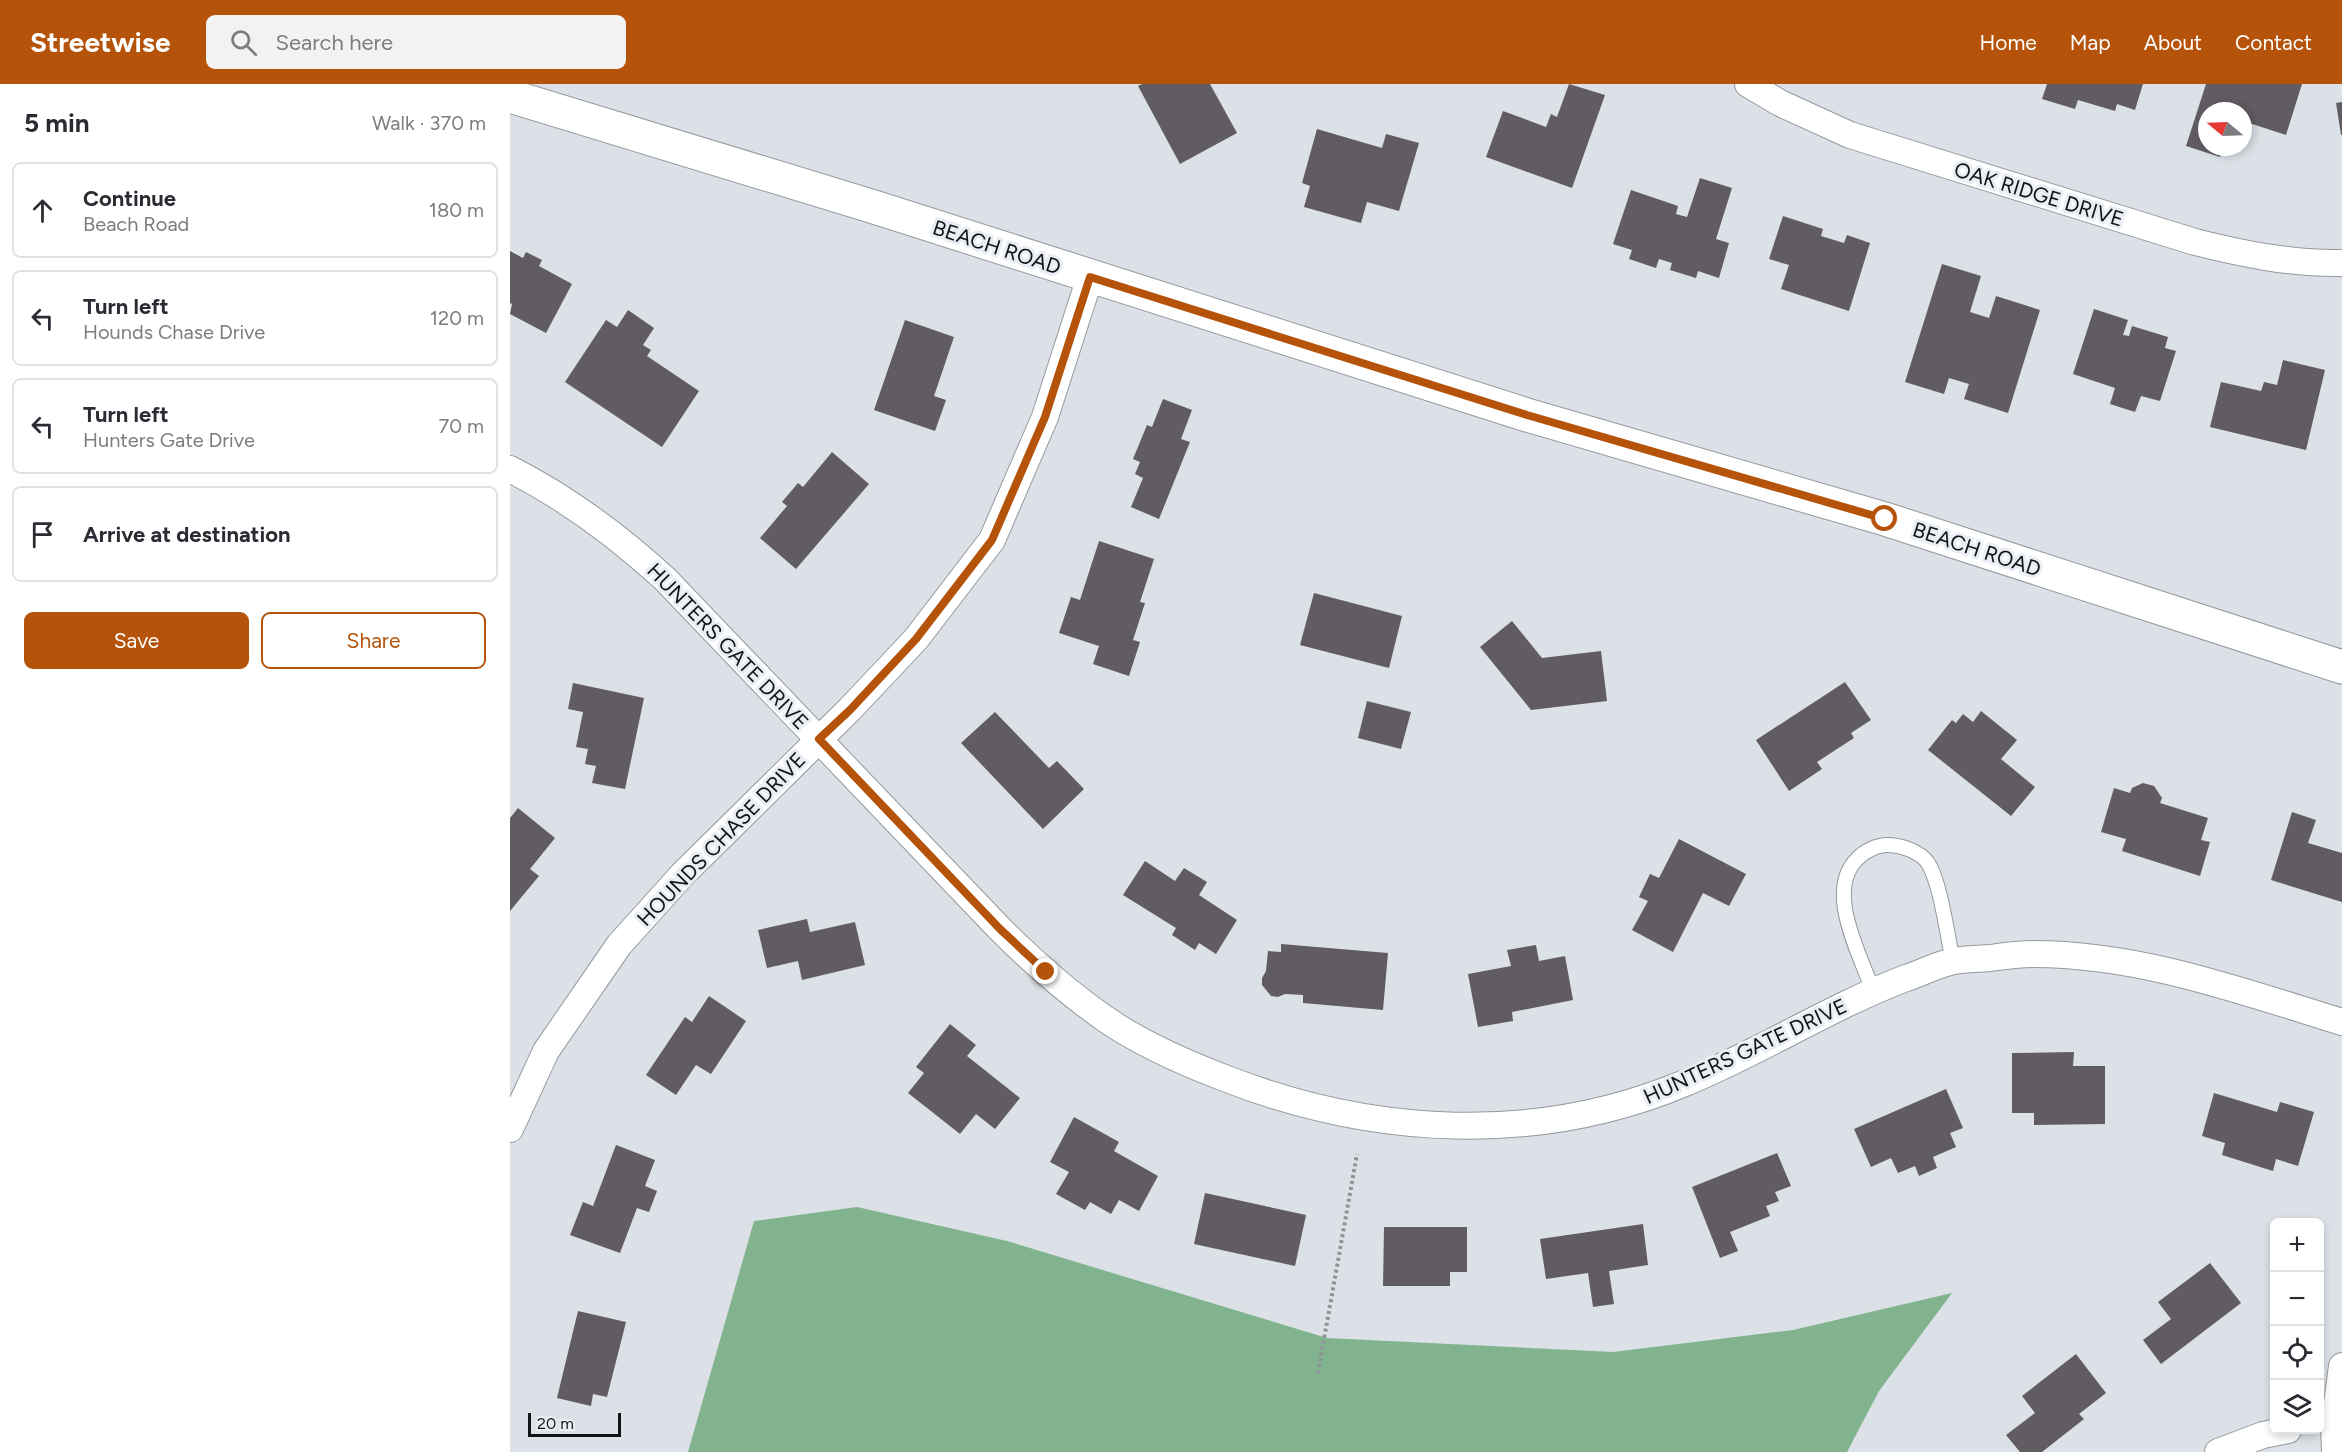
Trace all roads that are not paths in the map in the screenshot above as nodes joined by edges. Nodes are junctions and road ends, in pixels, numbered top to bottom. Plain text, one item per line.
1 (1748, 84) edge
2 (510, 96) edge
3 (2342, 263) edge
4 (1090, 277) junction
5 (510, 469) edge
6 (2342, 667) edge
7 (819, 739) junction
8 (1953, 961) junction
9 (1873, 991) junction
10 (2342, 1022) edge
11 (510, 1129) edge
12 (2342, 1366) edge
13 (2327, 1426) edge
14 (2271, 1434) edge
15 (2217, 1452) edge
16 (2335, 1452) edge

1 - 3 street, OAK RIDGE DRIVE
2 - 4 street, BEACH ROAD
4 - 6 street, BEACH ROAD
4 - 7 street, HOUNDS CHASE DRIVE
5 - 7 street, HUNTERS GATE DRIVE
7 - 9 street, HUNTERS GATE DRIVE
7 - 11 street, HOUNDS CHASE DRIVE
8 - 9 street, HUNTERS GATE DRIVE
8 - 9 lane
8 - 10 street, HUNTERS GATE DRIVE
12 - 13 street
13 - 16 street
14 - 15 street

